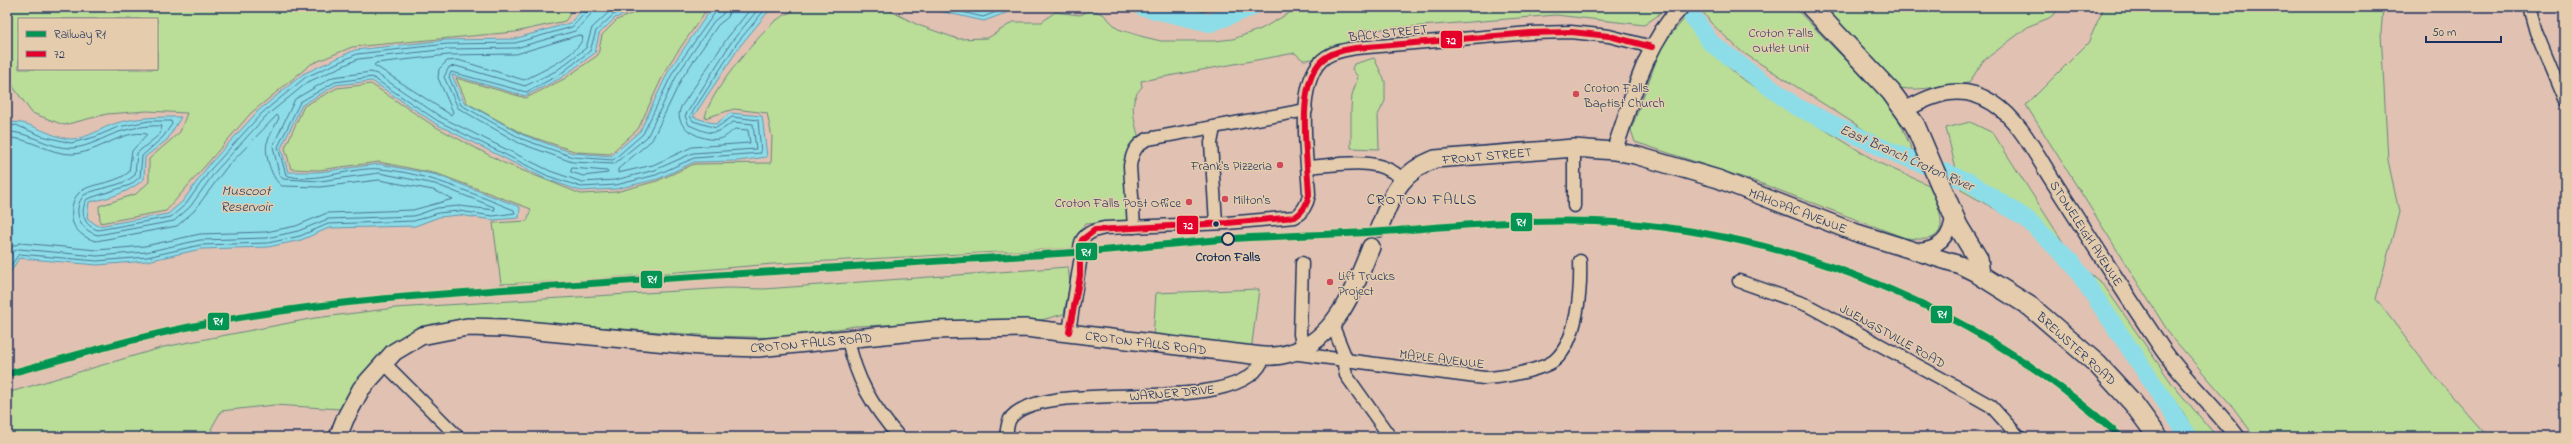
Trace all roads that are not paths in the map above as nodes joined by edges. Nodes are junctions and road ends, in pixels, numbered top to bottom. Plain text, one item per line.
1 (1681, 7) edge
2 (1811, 7) edge
3 (2530, 7) edge
4 (1652, 47) junction
5 (2565, 102) edge
6 (1306, 110) junction
7 (1905, 110) junction
8 (1214, 128) junction
9 (1574, 148) junction
10 (1614, 150) junction
11 (1308, 166) junction
12 (1402, 179) junction
13 (1949, 204) junction
14 (1574, 206) dead end
15 (1216, 223) junction
16 (1134, 227) junction
17 (1379, 228) dead end
18 (1371, 247) dead end
19 (1080, 249) dead end
20 (1913, 251) junction
21 (1580, 261) dead end
22 (1080, 262) dead end
23 (1302, 263) dead end
24 (1980, 275) junction
25 (1739, 281) dead end
26 (1332, 324) junction
27 (1068, 332) junction
28 (848, 339) junction
29 (1297, 351) junction
30 (1264, 356) junction
31 (1347, 361) junction
32 (383, 362) junction
33 (1008, 434) edge
34 (338, 437) edge
35 (458, 437) edge
36 (899, 437) edge
37 (1390, 437) edge
38 (2019, 437) edge
39 (2158, 437) edge
40 (2237, 437) edge

1 - 4 street
2 - 7 main road
3 - 5 street
4 - 6 street, BACK STREET
4 - 10 street
6 - 8 street
6 - 11 street, BACK STREET
7 - 13 main road
7 - 40 street, STONELEIGH AVENUE
8 - 15 street
8 - 16 street
9 - 10 main road, FRONT STREET
9 - 12 main road, FRONT STREET
9 - 14 street
10 - 20 main road, MAHOPAC AVENUE
11 - 12 street
11 - 15 street
12 - 17 main road
13 - 20 street
13 - 24 main road
15 - 16 street
16 - 19 street
18 - 26 main road
20 - 24 main road, MAHOPAC AVENUE
21 - 31 street, MAPLE AVENUE
22 - 27 street
23 - 29 street
24 - 39 main road, BREWSTER ROAD
25 - 38 street, JUENGSTVILLE ROAD
26 - 29 main road
26 - 31 street
27 - 28 main road, CROTON FALLS ROAD
27 - 30 main road, CROTON FALLS ROAD
28 - 32 main road, CROTON FALLS ROAD
28 - 36 street
29 - 30 main road
29 - 31 street, MAPLE AVENUE
30 - 33 street, WARNER DRIVE
31 - 37 street
32 - 34 main road, CROTON FALLS ROAD
32 - 35 street

